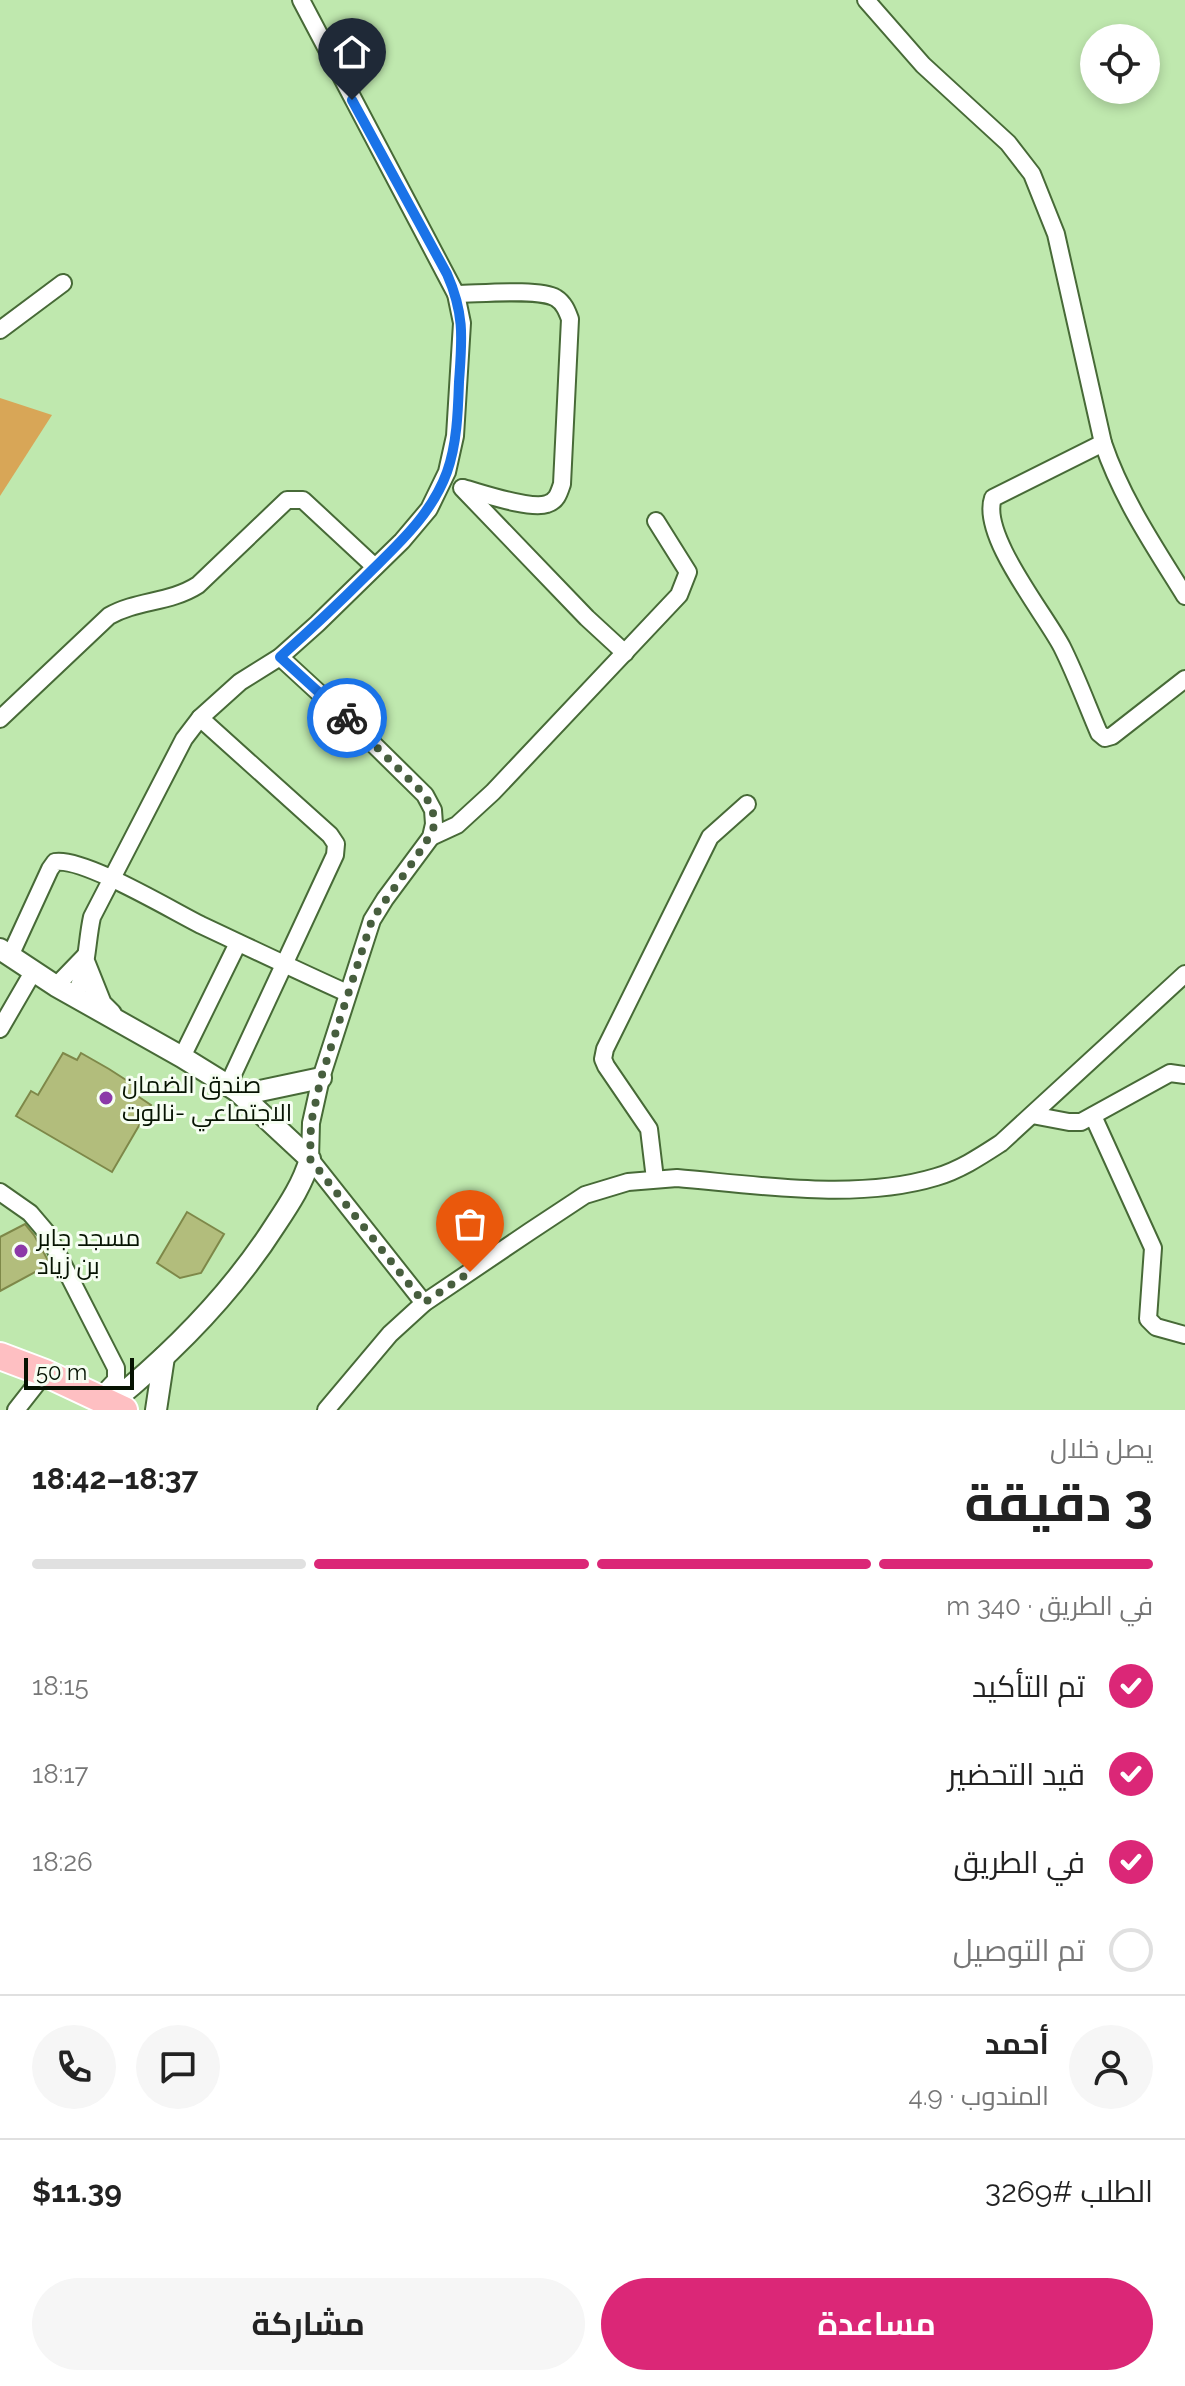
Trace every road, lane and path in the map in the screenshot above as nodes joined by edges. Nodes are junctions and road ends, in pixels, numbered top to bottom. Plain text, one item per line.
1 (301, 0) edge
2 (866, 0) edge
3 (63, 283) dead end
4 (456, 294) junction
5 (0, 330) edge
6 (1103, 443) junction
7 (447, 472) junction
8 (463, 488) junction
9 (656, 521) dead end
10 (375, 567) junction
11 (1185, 596) edge
12 (625, 653) junction
13 (280, 657) junction
14 (1185, 679) edge
15 (200, 718) junction
16 (0, 719) edge
17 (747, 804) dead end
18 (431, 837) junction
19 (110, 878) junction
20 (238, 943) junction
21 (5, 953) edge
22 (85, 960) junction
23 (286, 966) junction
24 (33, 972) junction
25 (1185, 974) edge
26 (65, 991) junction
27 (347, 993) junction
28 (117, 1020) junction
29 (0, 1029) edge
30 (182, 1057) junction
31 (1185, 1075) edge
32 (321, 1078) junction
33 (232, 1088) junction
34 (1032, 1115) junction
35 (1093, 1116) junction
36 (310, 1159) junction
37 (655, 1179) junction
38 (0, 1192) edge
39 (424, 1303) junction
40 (1185, 1335) edge
41 (0, 1356) edge
42 (164, 1357) junction
43 (45, 1373) junction
44 (111, 1404) edge
45 (16, 1410) edge
46 (156, 1410) edge
47 (326, 1410) edge

1 - 4 street
2 - 6 street
3 - 5 street
4 - 7 street
4 - 8 street
6 - 11 street
6 - 14 street
7 - 8 street
7 - 10 street
8 - 12 street
9 - 12 street
10 - 13 street
10 - 16 street
12 - 18 street
13 - 15 street
13 - 18 street
15 - 19 street
15 - 23 street
17 - 37 street
18 - 27 street
19 - 20 street
19 - 21 street
19 - 22 street
20 - 23 street
20 - 30 street
21 - 24 street
22 - 26 street
22 - 28 street
23 - 27 street
23 - 33 street
24 - 26 street
24 - 29 street
25 - 34 street
26 - 28 street
27 - 32 street
28 - 30 street
30 - 33 street
31 - 35 street
32 - 33 street
32 - 36 street
33 - 36 street
34 - 35 street
34 - 37 street
35 - 40 street
36 - 39 street
36 - 42 street
37 - 39 street
38 - 44 street
39 - 47 street
41 - 43 main road
42 - 44 street
42 - 46 street
43 - 44 main road
43 - 45 street

